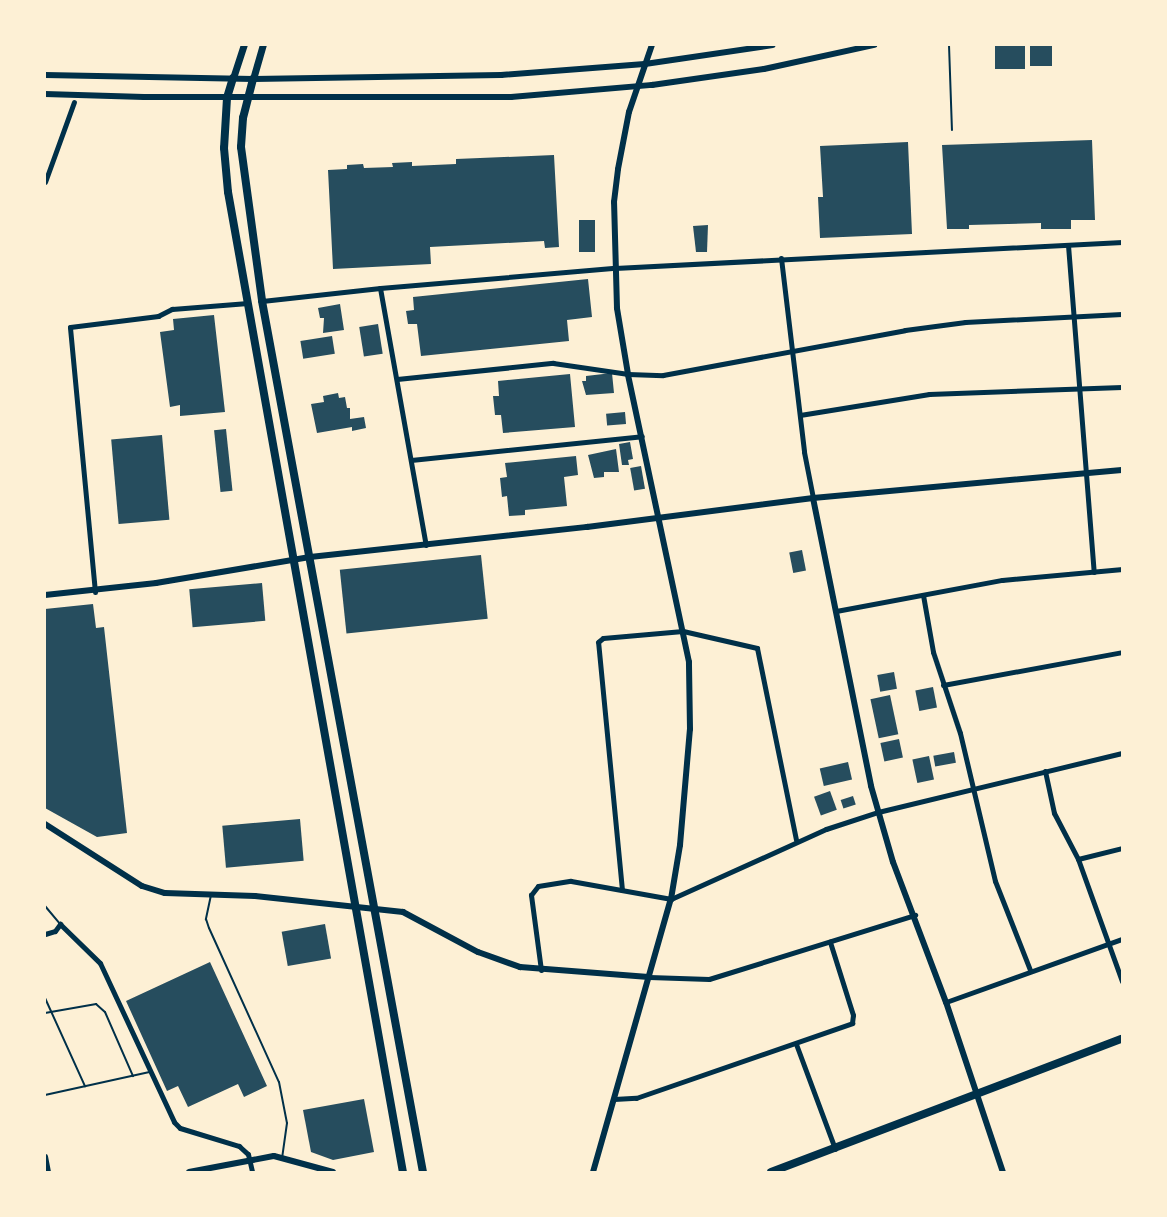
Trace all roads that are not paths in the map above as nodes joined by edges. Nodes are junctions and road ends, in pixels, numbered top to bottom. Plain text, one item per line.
1 (263, 45) edge
2 (652, 45) edge
3 (773, 45) edge
4 (874, 45) edge
5 (949, 45) edge
6 (243, 47) edge
7 (645, 64) junction
8 (45, 75) edge
9 (233, 78) junction
10 (253, 79) junction
11 (637, 87) junction
12 (45, 94) edge
13 (248, 96) junction
14 (227, 98) junction
15 (74, 102) dead end
16 (952, 130) dead end
17 (45, 182) edge
18 (1122, 242) edge
19 (1068, 245) junction
20 (781, 258) junction
21 (615, 268) junction
22 (380, 288) junction
23 (262, 302) junction
24 (248, 303) junction
25 (1122, 314) edge
26 (1072, 316) junction
27 (791, 350) junction
28 (628, 374) junction
29 (397, 379) junction
30 (1122, 387) edge
31 (1079, 389) junction
32 (800, 415) junction
33 (642, 436) junction
34 (411, 460) junction
35 (1122, 470) edge
36 (1086, 473) junction
37 (813, 498) junction
38 (659, 518) junction
39 (426, 545) junction
40 (310, 557) junction
41 (292, 559) junction
42 (1122, 569) edge
43 (1094, 572) junction
44 (95, 591) junction
45 (45, 595) edge
46 (923, 595) junction
47 (836, 611) junction
48 (683, 631) junction
49 (1122, 652) edge
50 (943, 685) junction
51 (1122, 753) edge
52 (1045, 771) junction
53 (974, 789) junction
54 (878, 812) junction
55 (45, 824) edge
56 (796, 840) junction
57 (1122, 848) edge
58 (1078, 859) junction
59 (622, 890) junction
60 (211, 895) junction
61 (672, 899) junction
62 (45, 906) edge
63 (355, 906) junction
64 (376, 909) junction
65 (915, 915) junction
66 (60, 924) junction
67 (45, 934) edge
68 (1122, 939) edge
69 (830, 942) junction
70 (1109, 943) junction
71 (541, 970) junction
72 (1030, 970) junction
73 (649, 977) junction
74 (1122, 981) edge
75 (45, 999) edge
76 (946, 1002) junction
77 (51, 1011) junction
78 (45, 1013) edge
79 (1122, 1039) edge
80 (796, 1044) junction
81 (150, 1072) junction
82 (133, 1076) junction
83 (86, 1086) junction
84 (45, 1095) edge
85 (979, 1095) junction
86 (614, 1098) junction
87 (835, 1149) junction
88 (45, 1156) edge
89 (282, 1157) junction
90 (249, 1159) junction
91 (48, 1172) edge
92 (189, 1172) edge
93 (252, 1172) edge
94 (333, 1172) edge
95 (404, 1172) edge
96 (423, 1172) edge
97 (592, 1172) edge
98 (771, 1172) edge
99 (1003, 1172) edge

1 - 10 main road
2 - 7 street
3 - 7 street
4 - 11 street
5 - 16 lane
6 - 9 main road
7 - 10 street
7 - 11 street
8 - 9 street
9 - 10 street
9 - 14 main road
10 - 13 main road
11 - 13 street
11 - 21 street
12 - 14 street
13 - 14 street
13 - 23 main road
14 - 24 main road
15 - 17 street
18 - 19 street
19 - 20 street
19 - 26 street
20 - 21 street
20 - 27 street
21 - 22 street
21 - 28 street
22 - 23 street
22 - 29 street
23 - 40 main road
24 - 41 main road
24 - 44 street
25 - 26 street
26 - 27 street
26 - 31 street
27 - 28 street
27 - 32 street
28 - 29 street
28 - 33 street
29 - 34 street
30 - 31 street
31 - 32 street
31 - 36 street
32 - 37 street
33 - 34 street
33 - 38 street
34 - 39 street
35 - 36 street
36 - 37 street
36 - 43 street
37 - 38 street
37 - 47 street
38 - 39 street
38 - 48 street
39 - 40 street
40 - 41 street
40 - 64 main road
41 - 44 street
41 - 63 main road
42 - 43 street
43 - 46 street
44 - 45 street
46 - 47 street
46 - 50 street
47 - 54 street
48 - 56 street
48 - 59 street
48 - 61 street
49 - 50 street
50 - 53 street
51 - 52 street
52 - 53 street
52 - 58 street
53 - 54 street
53 - 72 street
54 - 56 street
54 - 65 street
55 - 60 street
56 - 61 street
57 - 58 street
58 - 70 street
59 - 61 street
59 - 71 street
60 - 63 street
60 - 89 lane
61 - 73 street
62 - 66 lane
63 - 64 street
63 - 95 main road
64 - 71 street
64 - 96 main road
65 - 69 street
65 - 76 street
66 - 67 street
66 - 81 street
68 - 70 street
69 - 73 street
69 - 80 street
70 - 72 street
70 - 74 street
71 - 73 street
72 - 76 street
73 - 86 street
75 - 77 lane
76 - 85 street
77 - 78 lane
77 - 82 lane
77 - 83 lane
79 - 85 main road
80 - 86 street
80 - 87 street
81 - 82 lane
81 - 90 street
82 - 83 lane
83 - 84 lane
85 - 87 main road
85 - 99 street
86 - 97 street
87 - 98 main road
88 - 91 street
89 - 90 street
89 - 94 street
90 - 92 street
90 - 93 street

